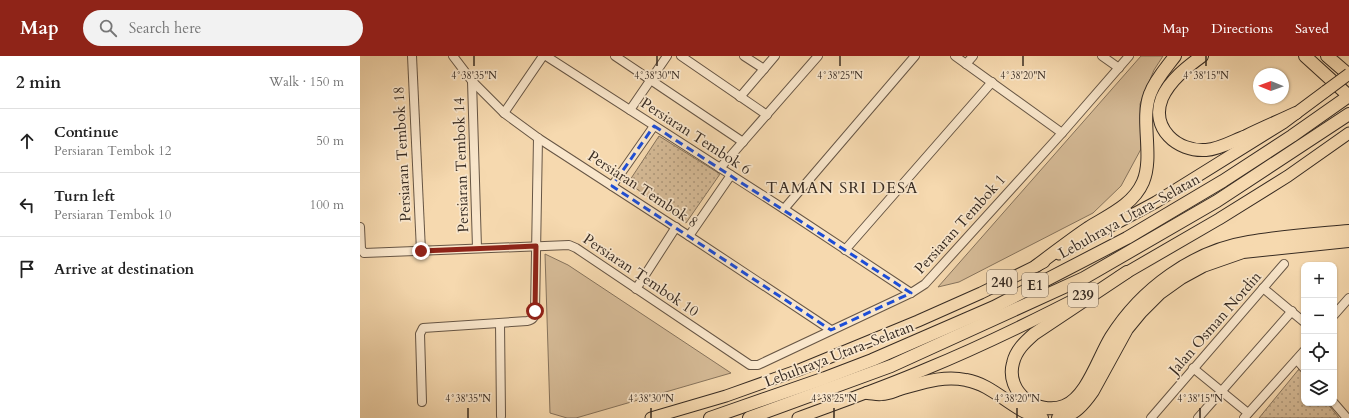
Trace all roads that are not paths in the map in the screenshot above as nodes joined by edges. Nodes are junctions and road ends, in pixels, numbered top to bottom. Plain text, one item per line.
1 (412, 56) edge
2 (453, 56) edge
3 (543, 56) edge
4 (546, 56) edge
5 (615, 56) edge
6 (667, 56) edge
7 (681, 56) edge
8 (744, 56) edge
9 (775, 56) edge
10 (818, 56) edge
11 (915, 56) edge
12 (955, 56) edge
13 (973, 56) edge
14 (1102, 56) edge
15 (1129, 56) edge
16 (1175, 56) edge
17 (1202, 56) edge
18 (1305, 56) edge
19 (1327, 56) edge
20 (966, 64) junction
21 (1119, 68) junction
22 (764, 69) junction
23 (1349, 75) edge
24 (651, 79) junction
25 (472, 81) junction
26 (992, 82) junction
27 (1349, 96) edge
28 (740, 97) junction
29 (630, 110) junction
30 (504, 113) junction
31 (1296, 113) junction
32 (767, 115) junction
33 (1348, 115) edge
34 (654, 126) junction
35 (1062, 133) junction
36 (1349, 133) edge
37 (538, 138) junction
38 (743, 142) junction
39 (720, 168) junction
40 (731, 175) junction
41 (612, 186) junction
42 (784, 209) junction
43 (360, 227) edge
44 (676, 227) junction
45 (1349, 230) edge
46 (689, 236) junction
47 (1349, 241) edge
48 (536, 246) junction
49 (477, 248) junction
50 (845, 250) junction
51 (421, 251) junction
52 (1284, 264) dead end
53 (1036, 266) junction
54 (1128, 272) junction
55 (636, 288) junction
56 (1263, 288) junction
57 (911, 293) junction
58 (1349, 298) edge
59 (1292, 311) junction
60 (1337, 312) edge
61 (1301, 319) edge
62 (500, 323) junction
63 (831, 330) junction
64 (1301, 355) edge
65 (1297, 360) junction
66 (750, 365) joint
67 (1301, 365) edge
68 (1193, 368) junction
69 (1222, 391) junction
70 (867, 393) junction
71 (422, 402) dead end
72 (1337, 406) edge
73 (1246, 415) edge
74 (501, 416) dead end
75 (651, 418) edge
76 (710, 418) edge
77 (749, 418) edge
78 (798, 418) edge
79 (1042, 418) edge
80 (1058, 418) edge
81 (1151, 418) edge
82 (1198, 418) edge
83 (1347, 418) edge

1 - 51 street, Persiaran Tembok 18
2 - 25 street, Persiaran Tembok 8
3 - 30 street
4 - 29 street, Persiaran Tembok 6
5 - 24 street
6 - 24 street
7 - 28 street
8 - 22 street
9 - 22 street
10 - 32 street
11 - 42 street
12 - 20 street
13 - 20 street
14 - 21 street
15 - 21 street, Persiaran Tembok 1
16 - 53 highway
17 - 31 highway
18 - 27 highway
19 - 23 highway
20 - 26 street
21 - 35 street, Persiaran Tembok 1
22 - 28 street
23 - 31 main road, 240, bridge
24 - 29 street
24 - 38 street
25 - 30 street, Persiaran Tembok 8
25 - 49 street, Persiaran Tembok 14
26 - 35 street
26 - 50 street
27 - 76 highway, Lebuhraya Utara–Selatan / E1
28 - 32 street
29 - 34 street, Persiaran Tembok 6
30 - 37 street, Persiaran Tembok 8
31 - 53 main road, 240
32 - 38 street
33 - 77 highway, Lebuhraya Utara–Selatan / E1
34 - 39 street, Persiaran Tembok 6
34 - 41 street
35 - 57 street, Persiaran Tembok 1
36 - 54 main road, 239
37 - 41 street, Persiaran Tembok 8
37 - 48 street
38 - 39 street
39 - 40 street, Persiaran Tembok 6
40 - 42 street, Persiaran Tembok 6
40 - 46 street
41 - 44 street, Persiaran Tembok 8
42 - 50 street, Persiaran Tembok 6
43 - 51 street, Persiaran Tembok 10
44 - 46 street, Persiaran Tembok 8
44 - 55 street
45 - 54 highway
46 - 63 street, Persiaran Tembok 8
47 - 80 highway
48 - 49 street, Persiaran Tembok 10
48 - 55 street, Persiaran Tembok 10
48 - 62 street
49 - 51 street, Persiaran Tembok 10
50 - 57 street, Persiaran Tembok 6
52 - 56 street, Jalan Osman Nordin
53 - 75 main road, 240
54 - 70 main road, 239
55 - 66 street, Persiaran Tembok 10
56 - 59 street
56 - 68 street, Jalan Osman Nordin
57 - 63 street, Persiaran Tembok 1
58 - 60 street
59 - 61 street
59 - 69 street
62 - 71 street
62 - 74 street
63 - 66 street, Persiaran Tembok 1
64 - 65 street
65 - 67 street
65 - 73 street
68 - 69 street
68 - 81 street, Jalan Osman Nordin
69 - 73 street
69 - 82 street
70 - 78 main road, 239
70 - 79 highway
72 - 83 street

